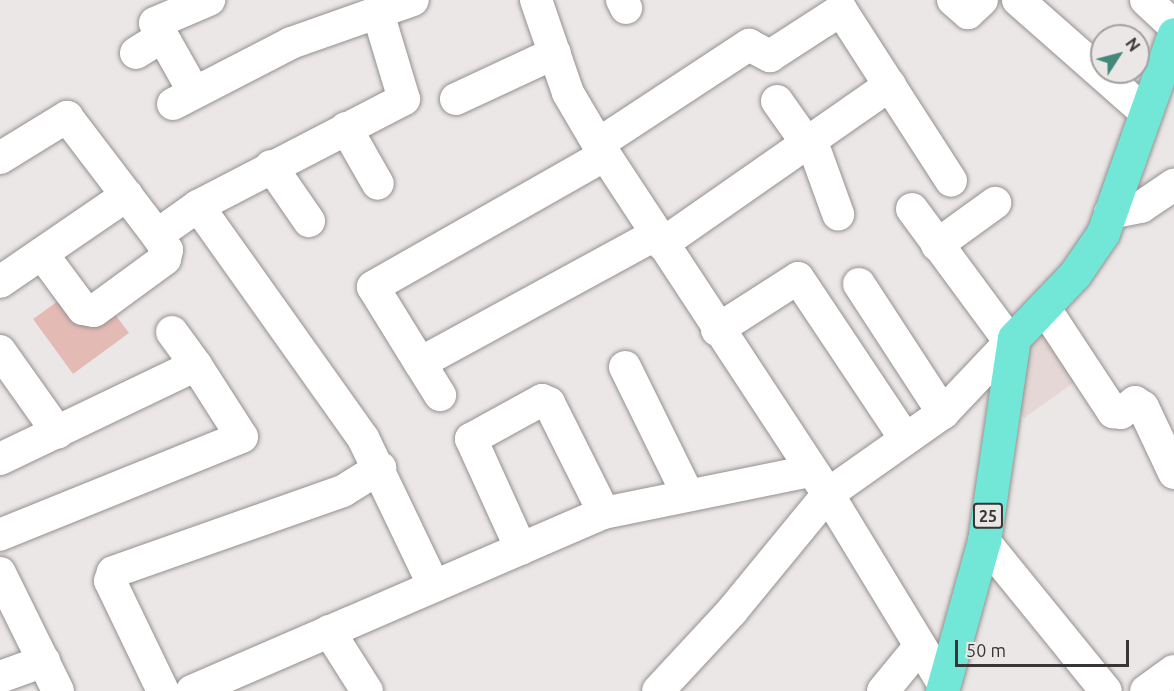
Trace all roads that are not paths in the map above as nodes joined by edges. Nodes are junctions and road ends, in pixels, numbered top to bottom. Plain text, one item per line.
1 (209, 0) edge
2 (413, 0) edge
3 (953, 0) edge
4 (982, 0) edge
5 (1018, 0) edge
6 (1146, 0) edge
7 (538, 1) edge
8 (378, 13) junction
9 (1174, 26) edge
10 (1174, 34) edge
11 (555, 53) junction
12 (890, 85) junction
13 (456, 99) dead end
14 (777, 101) dead end
15 (1146, 113) junction
16 (346, 128) junction
17 (810, 144) junction
18 (602, 150) junction
19 (0, 158) edge
20 (271, 166) junction
21 (951, 182) dead end
22 (378, 184) dead end
23 (1174, 185) edge
24 (127, 195) junction
25 (995, 203) dead end
26 (198, 206) junction
27 (912, 208) dead end
28 (1110, 213) junction
29 (838, 214) dead end
30 (309, 221) dead end
31 (157, 235) junction
32 (658, 239) junction
33 (938, 244) junction
34 (43, 255) junction
35 (0, 282) edge
36 (858, 284) dead end
37 (1044, 307) junction
38 (717, 330) junction
39 (172, 332) dead end
40 (1012, 340) junction
41 (0, 351) edge
42 (420, 363) junction
43 (196, 365) junction
44 (624, 367) dead end
45 (440, 395) dead end
46 (943, 413) junction
47 (58, 433) junction
48 (904, 437) junction
49 (0, 459) edge
50 (380, 468) junction
51 (1174, 473) edge
52 (819, 482) junction
53 (687, 493) junction
54 (604, 513) junction
55 (0, 535) edge
56 (984, 541) junction
57 (521, 549) junction
58 (0, 573) edge
59 (434, 586) junction
60 (329, 631) junction
61 (920, 646) junction
62 (44, 661) junction
63 (1174, 671) edge
64 (0, 677) edge
65 (943, 687) edge
66 (661, 690) edge
67 (58, 691) edge
68 (163, 691) edge
69 (192, 691) edge
70 (367, 691) edge
71 (883, 691) edge
72 (1106, 691) edge
73 (1146, 691) edge

1 - 8 street
2 - 8 street
3 - 4 street
5 - 15 street
6 - 9 street
7 - 11 street
8 - 16 street
10 - 15 main road
11 - 13 street
11 - 18 street
12 - 17 street
12 - 18 street
12 - 21 street
14 - 17 street
15 - 28 main road
16 - 20 street
16 - 22 street
17 - 29 street
17 - 32 street
18 - 32 street
18 - 42 street
19 - 24 street
20 - 26 street
20 - 30 street
23 - 28 street
24 - 31 street
24 - 34 street
25 - 33 street
26 - 31 street
26 - 50 street
27 - 33 street
28 - 37 main road
31 - 34 street
32 - 38 street
32 - 42 street
33 - 40 street
34 - 35 street
36 - 46 street
37 - 40 main road
37 - 51 street
38 - 48 street
38 - 52 street
39 - 43 street
40 - 46 street
40 - 56 main road, 25
41 - 47 street
42 - 45 street
43 - 47 street
43 - 55 street
44 - 53 street
46 - 48 street
47 - 49 street
48 - 52 street
50 - 59 street
50 - 68 street
52 - 53 street
52 - 61 street
52 - 66 street
53 - 54 street
54 - 57 street
54 - 57 street
56 - 65 main road, 25
56 - 72 street
57 - 59 street
58 - 62 street
59 - 60 street
60 - 69 street
60 - 70 street
61 - 65 street
61 - 71 street
62 - 64 street
62 - 67 street
63 - 73 street

